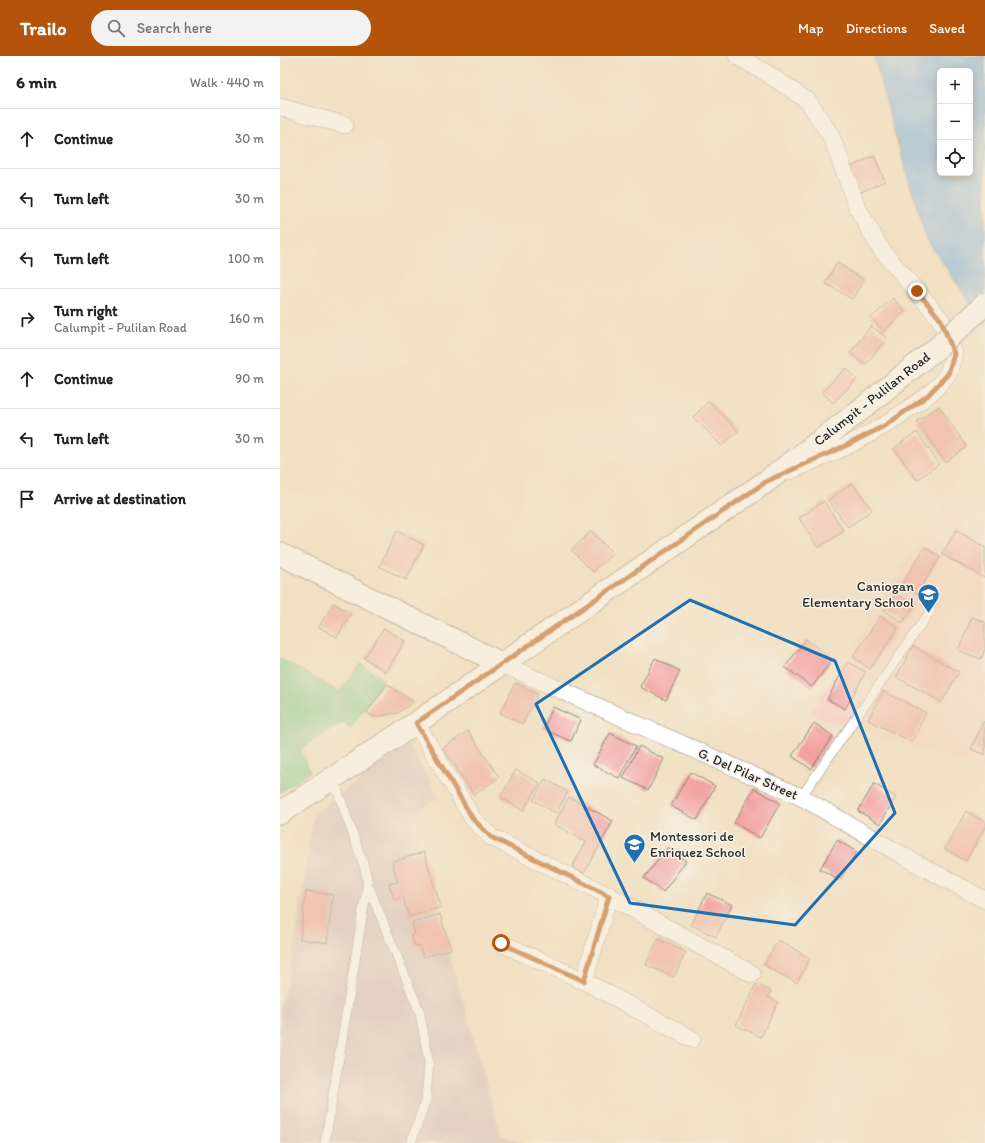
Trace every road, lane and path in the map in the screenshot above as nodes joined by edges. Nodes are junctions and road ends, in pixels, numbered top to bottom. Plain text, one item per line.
1 (737, 56) edge
2 (280, 107) edge
3 (344, 125) dead end
4 (985, 304) edge
5 (767, 481) junction
6 (280, 554) edge
7 (931, 610) dead end
8 (502, 664) junction
9 (416, 723) junction
10 (333, 778) junction
11 (801, 797) junction
12 (280, 813) edge
13 (368, 885) junction
14 (609, 896) junction
15 (985, 900) edge
16 (501, 943) dead end
17 (752, 974) dead end
18 (584, 981) junction
19 (692, 1038) dead end
20 (325, 1143) edge
21 (411, 1143) edge

1 - 5 street
2 - 3 street
4 - 5 main road, Calumpit - Pulilan Road, bridge
5 - 8 main road, Calumpit - Pulilan Road
6 - 8 main road
7 - 11 lane
8 - 9 main road, Calumpit - Pulilan Road
8 - 11 street, G. Del Pilar Street
9 - 10 main road, Calumpit - Pulilan Road
9 - 14 street
10 - 12 main road, Calumpit - Pulilan Road
10 - 13 lane
11 - 15 street, G. Del Pilar Street
13 - 20 lane
13 - 21 lane
14 - 17 street
14 - 18 street
16 - 18 street
18 - 19 street

